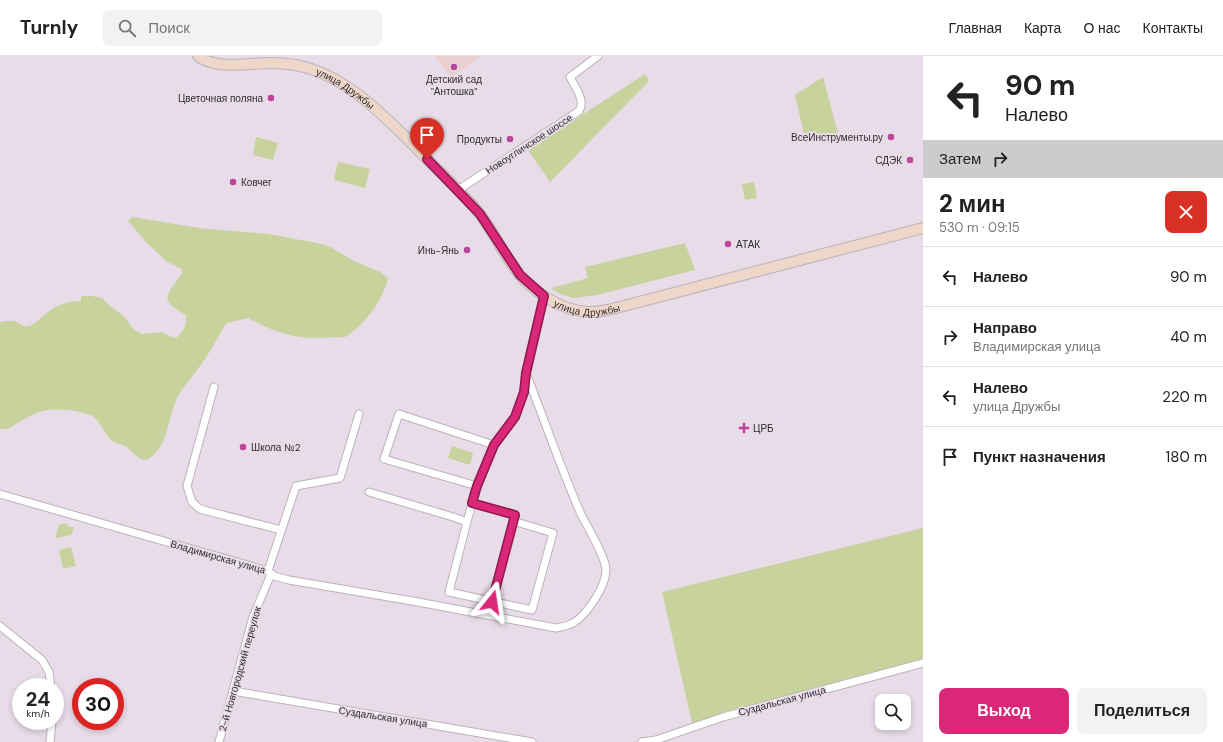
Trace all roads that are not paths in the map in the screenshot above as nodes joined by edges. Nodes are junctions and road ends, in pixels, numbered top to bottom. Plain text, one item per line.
1 (198, 56) edge
2 (598, 56) edge
3 (458, 190) junction
4 (923, 228) edge
5 (544, 296) junction
6 (526, 373) junction
7 (214, 387) dead end
8 (358, 414) dead end
9 (494, 445) junction
10 (477, 486) junction
11 (369, 492) dead end
12 (0, 494) edge
13 (472, 503) junction
14 (513, 520) junction
15 (467, 522) junction
16 (281, 530) junction
17 (270, 572) junction
18 (492, 602) junction
19 (0, 626) edge
20 (923, 663) edge
21 (50, 678) edge
22 (233, 691) junction
23 (51, 730) edge
24 (657, 741) edge
25 (50, 742) edge
26 (219, 742) edge
27 (532, 742) edge
28 (642, 742) edge

1 - 3 street, улица Дружбы
2 - 3 street, Новоугличское шоссе
3 - 5 street, улица Дружбы
4 - 5 street, улица Дружбы
5 - 6 street
6 - 9 street
6 - 17 street, Владимирская улица
7 - 16 street
8 - 16 street, 2-й Новгородский переулок
9 - 10 street
9 - 10 street
10 - 13 street
11 - 15 street
12 - 17 street, Владимирская улица
13 - 14 street
13 - 15 street
14 - 18 street
14 - 18 street
15 - 18 street
16 - 17 street, 2-й Новгородский переулок
17 - 22 street, 2-й Новгородский переулок
19 - 21 street
20 - 24 street, Суздальская улица
22 - 26 street, 2-й Новгородский переулок
22 - 27 street, Суздальская улица
23 - 25 street
24 - 28 street, Суздальская улица

